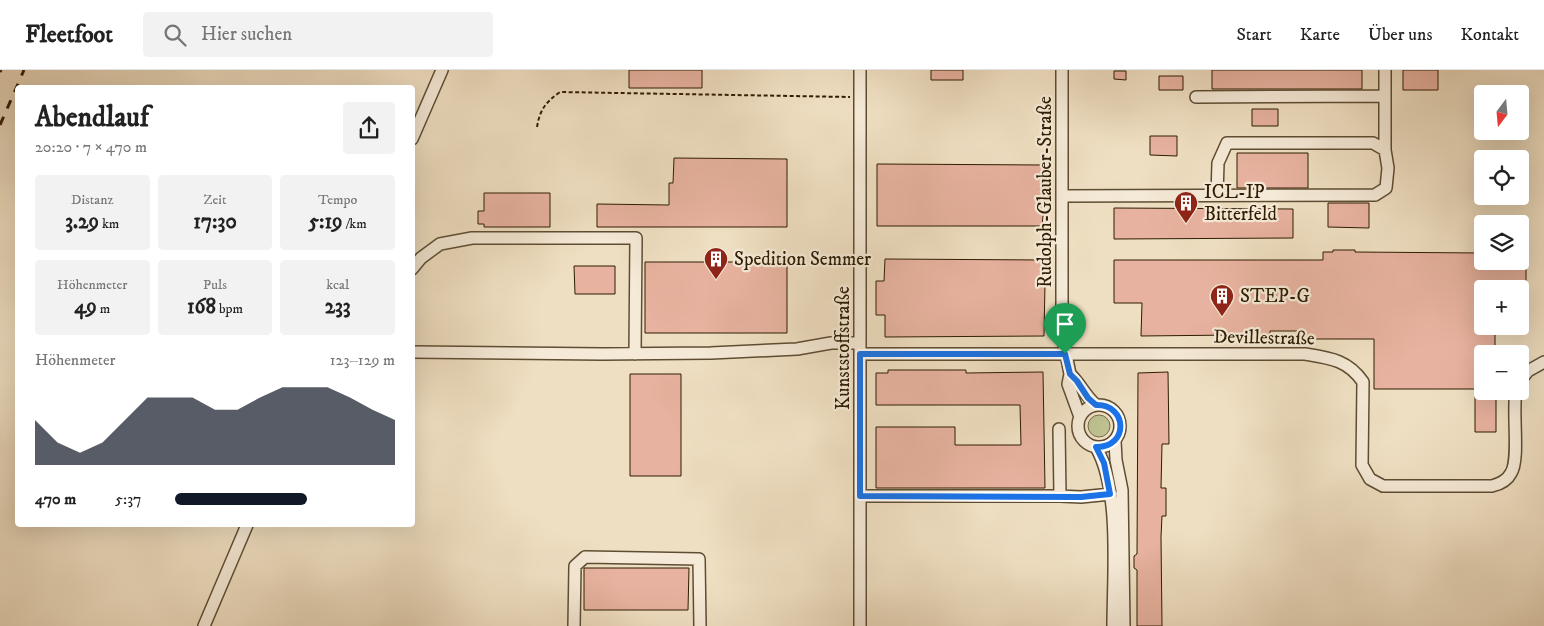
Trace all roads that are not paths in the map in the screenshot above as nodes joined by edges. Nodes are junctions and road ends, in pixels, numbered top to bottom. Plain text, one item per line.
1 (442, 70) edge
2 (860, 70) edge
3 (1062, 70) edge
4 (1385, 70) edge
5 (1384, 96) junction
6 (1196, 97) dead end
7 (415, 132) edge
8 (1385, 150) junction
9 (1217, 195) junction
10 (1062, 196) junction
11 (415, 265) edge
12 (860, 349) junction
13 (415, 352) edge
14 (634, 354) junction
15 (1065, 354) junction
16 (1544, 362) edge
17 (1529, 371) edge
18 (1070, 374) junction
19 (1515, 400) edge
20 (1096, 405) junction
21 (1080, 417) junction
22 (1059, 429) dead end
23 (1115, 440) junction
24 (1096, 447) junction
25 (1110, 494) junction
26 (860, 496) junction
27 (1060, 496) junction
28 (246, 527) edge
29 (204, 626) edge
30 (574, 626) edge
31 (700, 626) edge
32 (860, 626) edge
33 (1113, 626) edge
34 (1124, 626) edge

1 - 7 street
2 - 12 street, Kunststoffstraße
3 - 10 street, Rudolph-Glauber-Straße
4 - 5 street
5 - 6 street
5 - 8 street
8 - 9 street
8 - 9 street
9 - 10 street
10 - 15 street, Rudolph-Glauber-Straße
11 - 14 street
12 - 14 street
12 - 15 street
12 - 26 street, Kunststoffstraße
13 - 14 street
15 - 18 street, Rudolph-Glauber-Straße
15 - 19 street, Devillestraße
16 - 17 street
18 - 20 street, Rudolph-Glauber-Straße
18 - 21 street, Rudolph-Glauber-Straße
20 - 21 street
20 - 23 street, Rudolph-Glauber-Straße
21 - 24 street, Rudolph-Glauber-Straße
22 - 27 street
23 - 24 street
23 - 34 street, Rudolph-Glauber-Straße
24 - 25 street, Rudolph-Glauber-Straße
25 - 27 street
25 - 33 street, Rudolph-Glauber-Straße
26 - 27 street
26 - 32 street, Kunststoffstraße
28 - 29 street
30 - 31 street

